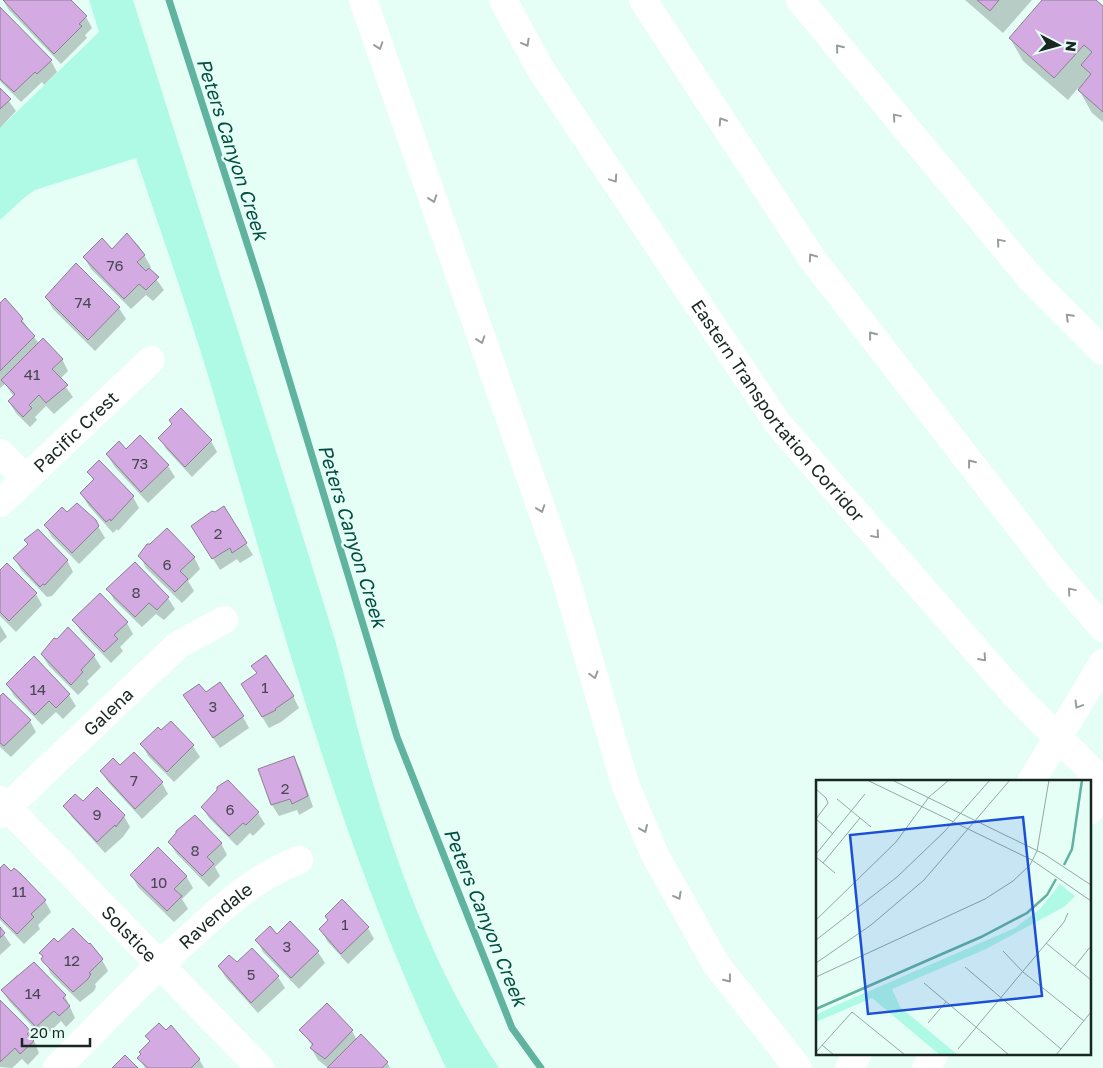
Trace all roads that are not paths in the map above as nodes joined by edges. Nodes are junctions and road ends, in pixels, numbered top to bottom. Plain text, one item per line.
1 (363, 0) edge
2 (503, 0) edge
3 (643, 0) edge
4 (800, 0) edge
5 (1103, 351) edge
6 (151, 360) dead end
7 (0, 453) edge
8 (25, 478) junction
9 (0, 503) edge
10 (224, 620) dead end
11 (1103, 628) edge
12 (1103, 663) edge
13 (1032, 780) edge
14 (1103, 782) edge
15 (1103, 789) edge
16 (2, 807) edge
17 (1090, 809) edge
18 (299, 860) dead end
19 (160, 964) junction
20 (857, 1056) edge
21 (933, 1056) edge
22 (56, 1068) edge
23 (260, 1068) edge
24 (798, 1068) edge
25 (849, 1068) edge
26 (926, 1068) edge

1 -> 24 main road
2 -> 14 main road, Eastern Transportation Corridor
11 -> 3 main road
5 -> 4 main road
6 - 8 main road, Pacific Crest
7 - 8 main road
8 - 9 main road, Pacific Crest
10 - 16 main road, Galena
12 -> 13 main road
15 - 17 main road
16 - 19 main road, Solstice
18 - 19 main road, Ravendale
19 - 22 main road, Ravendale
19 - 23 main road, Solstice
20 - 25 main road
21 - 26 main road

